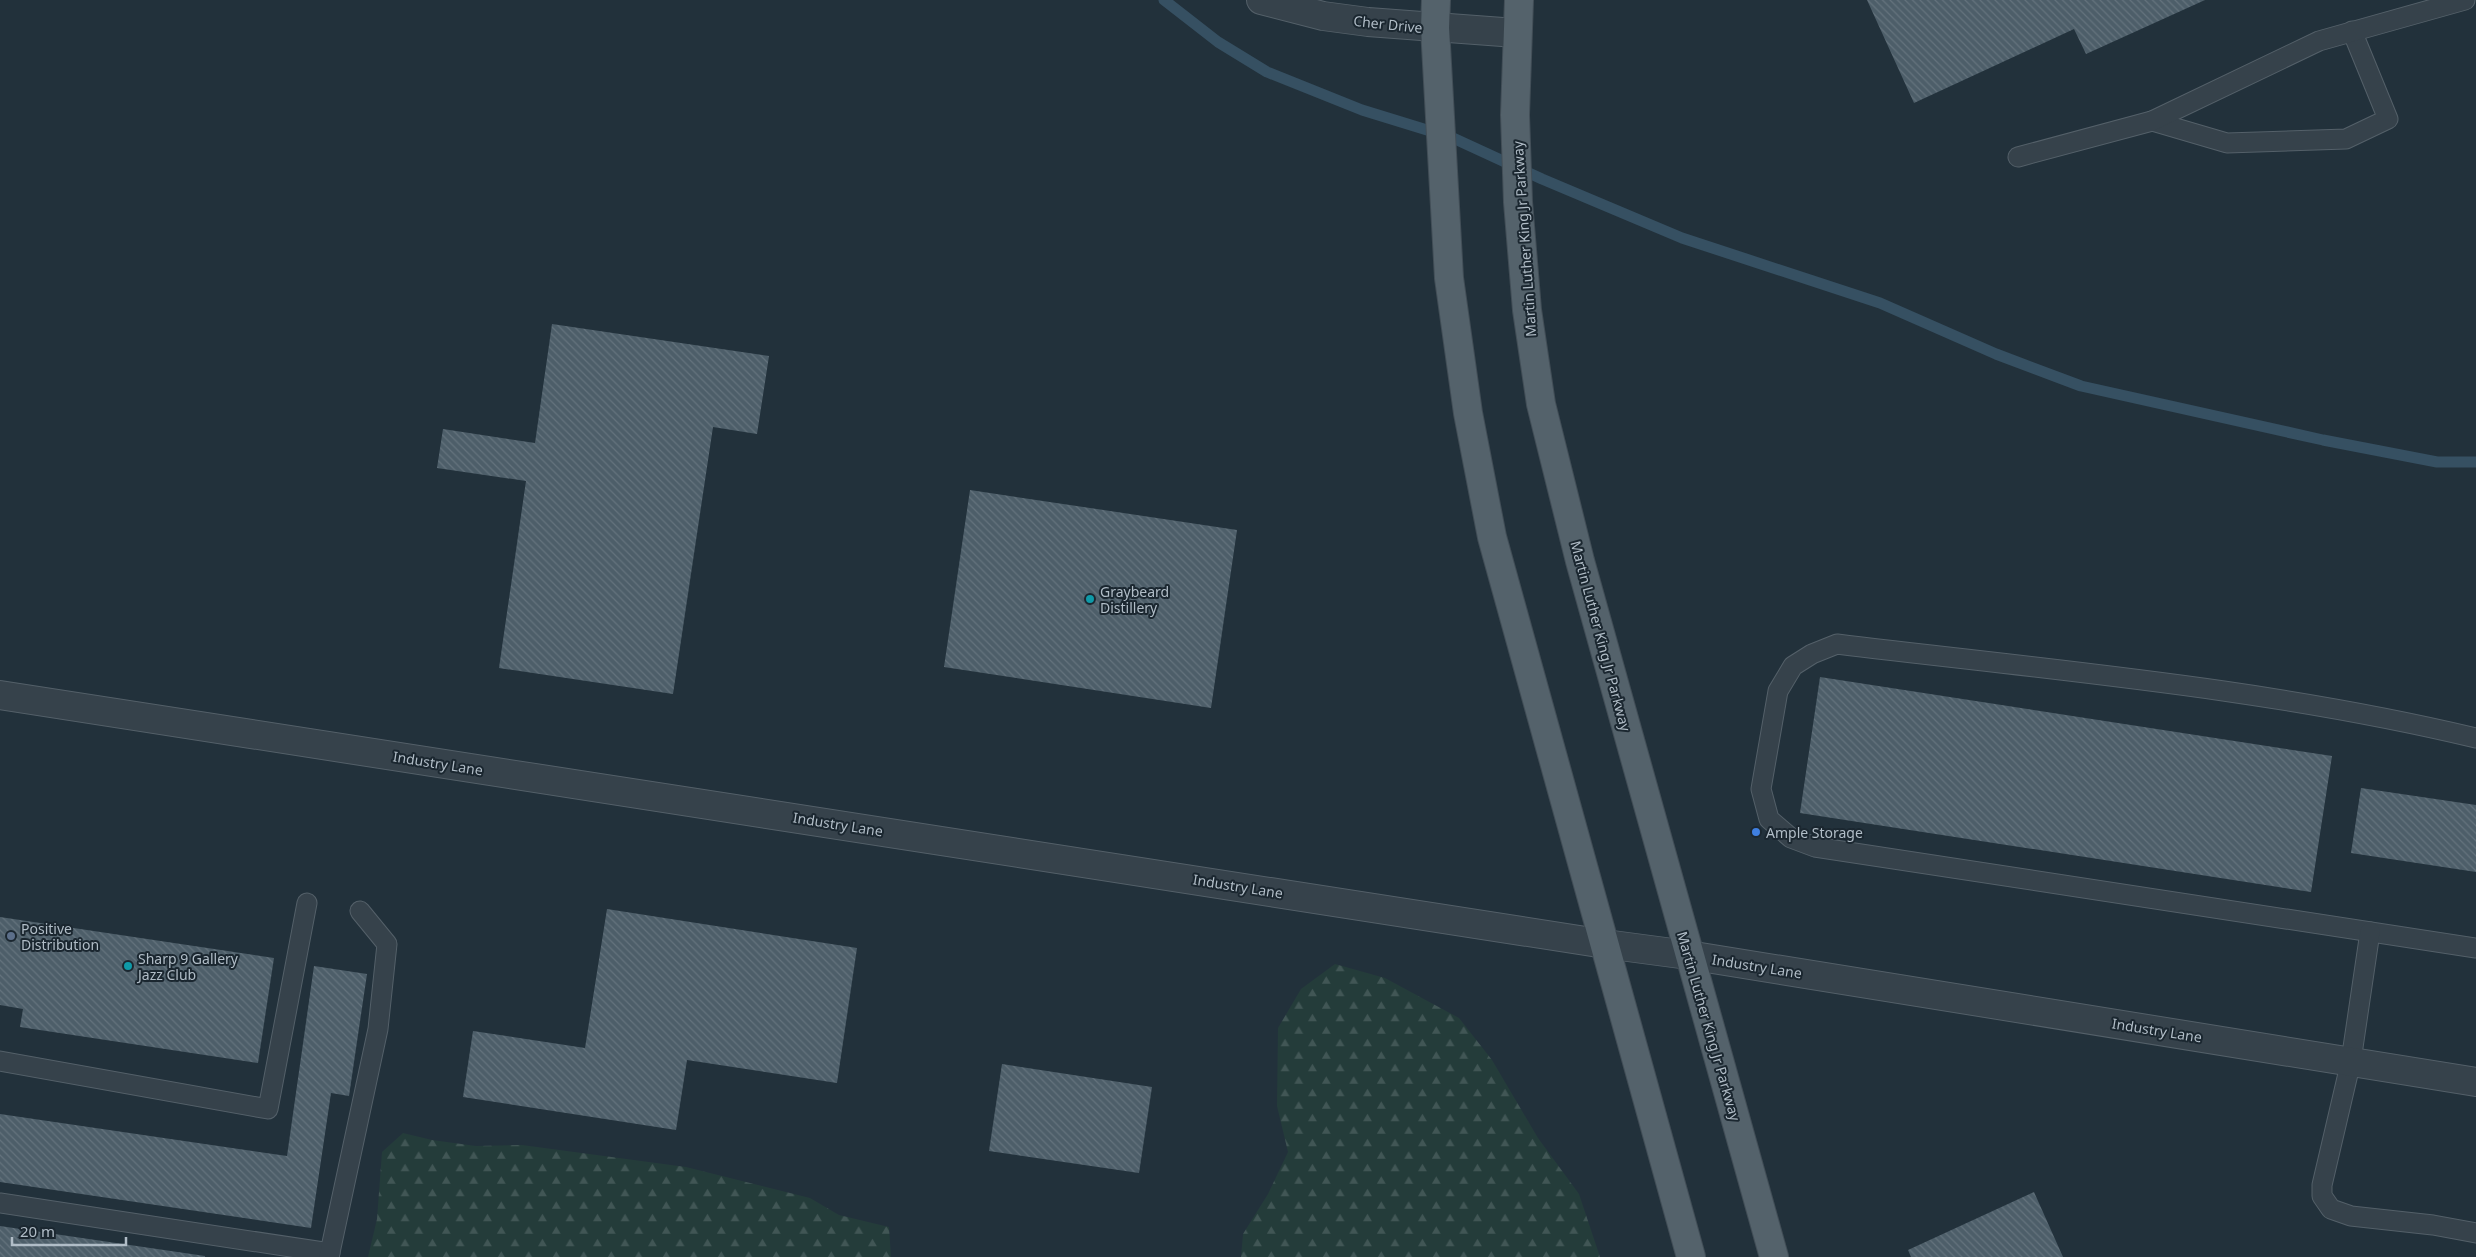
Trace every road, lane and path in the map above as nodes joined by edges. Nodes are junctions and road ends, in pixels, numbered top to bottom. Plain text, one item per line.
1 (1261, 0) edge
2 (1436, 0) edge
3 (1518, 0) edge
4 (2465, 0) edge
5 (1435, 28) junction
6 (2352, 31) junction
7 (1516, 33) junction
8 (2152, 121) junction
9 (2018, 157) dead end
10 (0, 695) edge
11 (2476, 738) edge
12 (307, 903) dead end
13 (360, 911) dead end
14 (2370, 932) junction
15 (1605, 944) junction
16 (2476, 948) edge
17 (1688, 955) junction
18 (0, 1061) edge
19 (2351, 1061) junction
20 (2476, 1082) edge
21 (0, 1203) edge
22 (2476, 1233) edge
23 (330, 1255) edge
24 (1691, 1257) edge
25 (1774, 1257) edge

1 - 5 street, Cher Drive
2 - 5 main road
3 - 7 main road, Martin Luther King Jr Parkway
4 - 6 lane
5 - 7 street, Cher Drive
5 - 15 main road
6 - 8 lane
6 - 8 lane
7 - 17 main road, Martin Luther King Jr Parkway
8 - 9 lane
10 - 15 street, Industry Lane
11 - 14 lane
12 - 18 lane
13 - 23 lane
14 - 16 lane
14 - 19 lane
15 - 17 street, Industry Lane
15 - 24 main road
17 - 19 street, Industry Lane
17 - 25 main road, Martin Luther King Jr Parkway
19 - 20 street, Industry Lane
19 - 22 lane
21 - 23 lane

